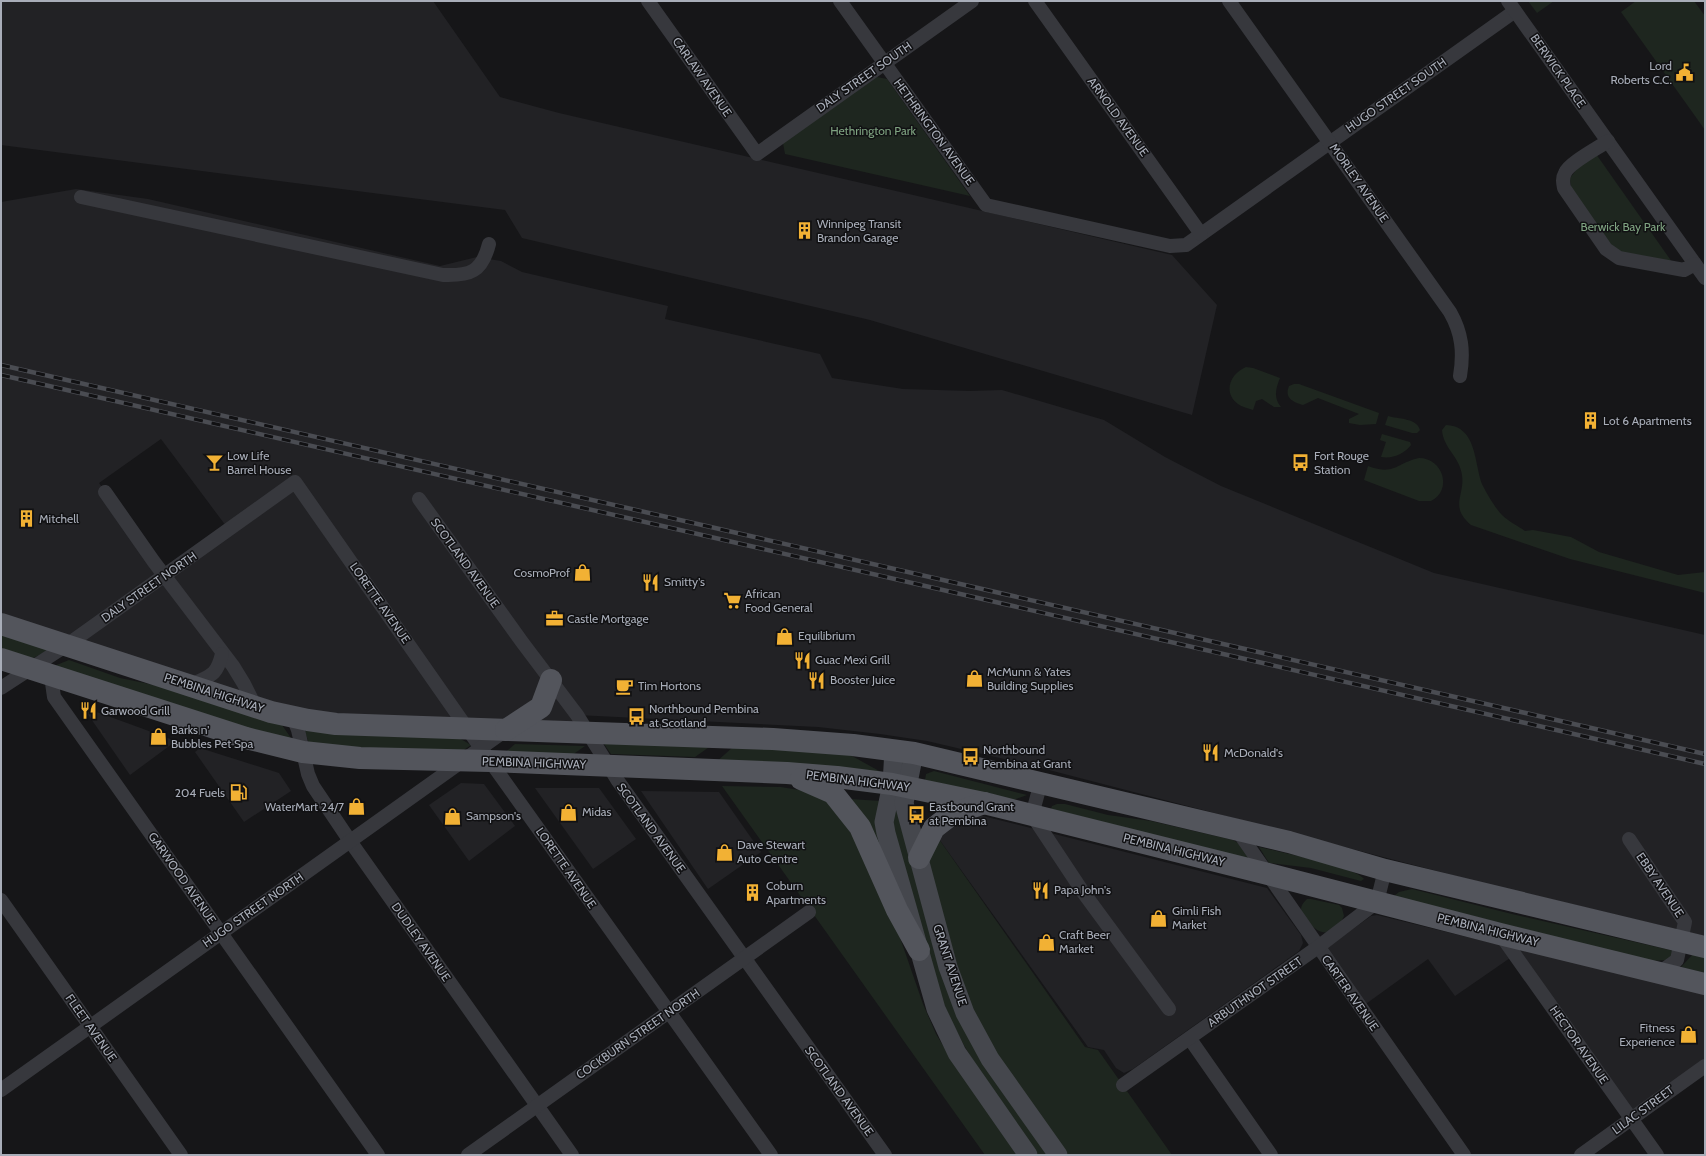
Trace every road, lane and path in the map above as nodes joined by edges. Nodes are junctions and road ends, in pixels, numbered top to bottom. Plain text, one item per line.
1 (648, 1) edge
2 (840, 1) edge
3 (972, 1) edge
4 (1035, 1) edge
5 (1229, 1) edge
6 (1512, 6) edge
7 (884, 64) junction
8 (1608, 141) junction
9 (1330, 142) junction
10 (757, 154) joint
11 (81, 197) dead end
12 (1201, 234) junction
13 (489, 244) dead end
14 (1179, 246) joint
15 (1695, 264) junction
16 (1705, 278) edge
17 (1460, 376) dead end
18 (295, 482) joint
19 (105, 492) dead end
20 (419, 499) dead end
21 (165, 577) junction
22 (1, 624) edge
23 (67, 645) junction
24 (222, 654) junction
25 (1, 659) edge
26 (30, 669) junction
27 (52, 676) junction
28 (551, 680) junction
29 (191, 685) junction
30 (1, 688) edge
31 (255, 706) junction
32 (293, 717) junction
33 (469, 729) junction
34 (506, 730) junction
35 (588, 732) junction
36 (725, 738) junction
37 (904, 751) junction
38 (303, 752) junction
39 (486, 755) junction
40 (462, 761) junction
41 (608, 766) junction
42 (678, 769) junction
43 (787, 773) junction
44 (1041, 782) junction
45 (899, 785) junction
46 (984, 803) junction
47 (1032, 815) junction
48 (1237, 830) junction
49 (1628, 839) dead end
50 (350, 842) junction
51 (919, 858) junction
52 (1386, 870) junction
53 (1268, 874) junction
54 (1, 900) edge
55 (1377, 902) junction
56 (809, 912) dead end
57 (221, 933) junction
58 (1500, 934) junction
59 (1682, 942) junction
60 (1318, 947) junction
61 (1705, 947) edge
62 (919, 950) junction
63 (744, 959) junction
64 (1659, 973) junction
65 (1705, 984) edge
66 (1169, 1009) dead end
67 (669, 1012) junction
68 (90, 1027) junction
69 (1190, 1039) junction
70 (1705, 1066) edge
71 (1123, 1085) dead end
72 (1, 1090) edge
73 (537, 1106) junction
74 (1631, 1118) junction
75 (181, 1155) edge
76 (378, 1155) edge
77 (468, 1155) edge
78 (572, 1155) edge
79 (771, 1155) edge
80 (885, 1155) edge
81 (1028, 1155) edge
82 (1058, 1155) edge
83 (1271, 1155) edge
84 (1464, 1155) edge
85 (1580, 1155) edge
86 (1657, 1155) edge

1 - 10 street, CARLAW AVENUE
2 - 7 street, HETHRINGTON AVENUE
3 - 7 street, DALY STREET SOUTH
4 - 12 street, ARNOLD AVENUE
5 - 9 street, MORLEY AVENUE
6 - 8 street, BERWICK PLACE
6 - 9 street, HUGO STREET SOUTH
7 - 10 street, DALY STREET SOUTH
7 - 14 street, HETHRINGTON AVENUE
8 - 15 street, BERWICK PLACE
8 - 15 street
9 - 12 street, HUGO STREET SOUTH
9 - 17 street, MORLEY AVENUE
11 - 13 street
12 - 14 street, HUGO STREET SOUTH
15 - 16 street, BERWICK PLACE
18 - 21 street, DALY STREET NORTH
18 - 33 street, LORETTE AVENUE
19 - 21 street
20 - 28 street, SCOTLAND AVENUE
21 - 23 street, DALY STREET NORTH
21 - 24 street
22 - 23 main road, PEMBINA HIGHWAY
23 - 26 street, DALY STREET NORTH
23 - 29 main road, PEMBINA HIGHWAY
24 - 29 street
24 - 31 street
25 - 26 main road, PEMBINA HIGHWAY
26 - 27 main road, PEMBINA HIGHWAY
26 - 30 street, DALY STREET NORTH
27 - 38 main road, PEMBINA HIGHWAY
27 - 57 street, GARWOOD AVENUE
28 - 34 main road
28 - 35 street, SCOTLAND AVENUE
29 - 31 main road, PEMBINA HIGHWAY
31 - 32 main road, PEMBINA HIGHWAY
32 - 33 main road, PEMBINA HIGHWAY
32 - 38 street, DUDLEY AVENUE
33 - 34 main road, PEMBINA HIGHWAY
33 - 39 street, LORETTE AVENUE
34 - 35 main road, PEMBINA HIGHWAY
34 - 39 street
35 - 36 main road, PEMBINA HIGHWAY
35 - 41 street, SCOTLAND AVENUE
36 - 37 main road, PEMBINA HIGHWAY
36 - 42 main road
37 - 44 main road, PEMBINA HIGHWAY
37 - 45 main road, GRANT AVENUE
38 - 40 main road, PEMBINA HIGHWAY
38 - 50 street, DUDLEY AVENUE
39 - 40 main road, PEMBINA HIGHWAY
39 - 41 main road, PEMBINA HIGHWAY
39 - 67 street, LORETTE AVENUE
40 - 50 street, HUGO STREET NORTH
41 - 42 main road, PEMBINA HIGHWAY
41 - 63 street, SCOTLAND AVENUE
42 - 43 main road, PEMBINA HIGHWAY
43 - 45 main road, PEMBINA HIGHWAY
43 - 62 main road
44 - 47 street
44 - 48 main road, PEMBINA HIGHWAY
45 - 46 main road, PEMBINA HIGHWAY
45 - 51 main road, GRANT AVENUE
45 - 62 main road, GRANT AVENUE
46 - 47 main road, PEMBINA HIGHWAY
46 - 51 main road
47 - 53 main road, PEMBINA HIGHWAY
47 - 66 street
48 - 52 main road, PEMBINA HIGHWAY
48 - 53 street, CARTER AVENUE
49 - 59 street, EBBY AVENUE
50 - 57 street, HUGO STREET NORTH
50 - 73 street, DUDLEY AVENUE
51 - 82 main road, GRANT AVENUE
52 - 55 street
52 - 59 main road, PEMBINA HIGHWAY
53 - 55 main road, PEMBINA HIGHWAY
53 - 60 street, CARTER AVENUE
54 - 68 street, FLEET AVENUE
55 - 58 main road, PEMBINA HIGHWAY
55 - 60 street, ARBUTHNOT STREET
56 - 63 street, COCKBURN STREET NORTH
57 - 68 street, HUGO STREET NORTH
57 - 76 street, GARWOOD AVENUE
58 - 64 main road, PEMBINA HIGHWAY
58 - 74 street, HECTOR AVENUE
59 - 61 main road, PEMBINA HIGHWAY
59 - 64 street, EBBY AVENUE
60 - 69 street, ARBUTHNOT STREET
60 - 84 street, CARTER AVENUE
62 - 81 main road, GRANT AVENUE
63 - 67 street, COCKBURN STREET NORTH
63 - 80 street, SCOTLAND AVENUE
64 - 65 main road, PEMBINA HIGHWAY
67 - 73 street, COCKBURN STREET NORTH
67 - 79 street, LORETTE AVENUE
68 - 72 street, HUGO STREET NORTH
68 - 75 street, FLEET AVENUE
69 - 71 street, ARBUTHNOT STREET
69 - 83 street
70 - 74 street, LILAC STREET
73 - 77 street, COCKBURN STREET NORTH
73 - 78 street, DUDLEY AVENUE
74 - 85 street, LILAC STREET
74 - 86 street, HECTOR AVENUE

